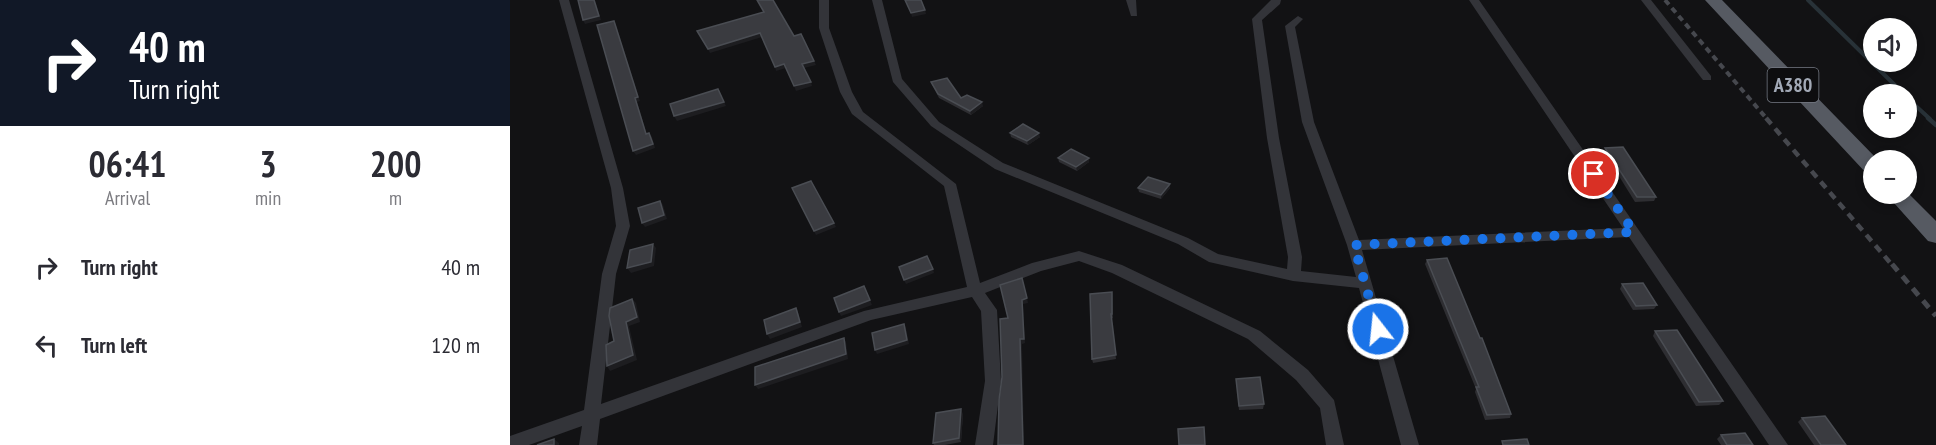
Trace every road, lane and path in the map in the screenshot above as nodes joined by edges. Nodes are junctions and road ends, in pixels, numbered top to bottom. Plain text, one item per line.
1 (564, 0) edge
2 (824, 0) edge
3 (877, 0) edge
4 (1131, 0) edge
5 (1276, 0) edge
6 (1474, 0) edge
7 (1646, 0) edge
8 (1713, 0) edge
9 (1730, 0) edge
10 (1134, 14) dead end
11 (1298, 19) dead end
12 (1707, 78) dead end
13 (1873, 150) edge
14 (1863, 157) edge
15 (1917, 200) edge
16 (1907, 204) edge
17 (1936, 220) edge
18 (1634, 232) junction
19 (1936, 235) edge
20 (1354, 245) junction
21 (1293, 276) junction
22 (1365, 283) junction
23 (975, 291) junction
24 (589, 416) junction
25 (510, 444) edge
26 (588, 445) edge
27 (984, 445) edge
28 (1335, 445) edge
29 (1410, 445) edge
30 (1779, 445) edge

1 - 24 street
2 - 23 street
3 - 21 street
4 - 10 street
5 - 21 street
6 - 18 street
7 - 12 street
8 - 14 highway, A380
9 - 13 highway, A380
11 - 20 street
15 - 17 highway
16 - 19 highway
18 - 20 street
18 - 30 street
20 - 22 street
21 - 22 street
22 - 29 street
23 - 24 street
23 - 27 street
23 - 28 street
24 - 25 street
24 - 26 street

